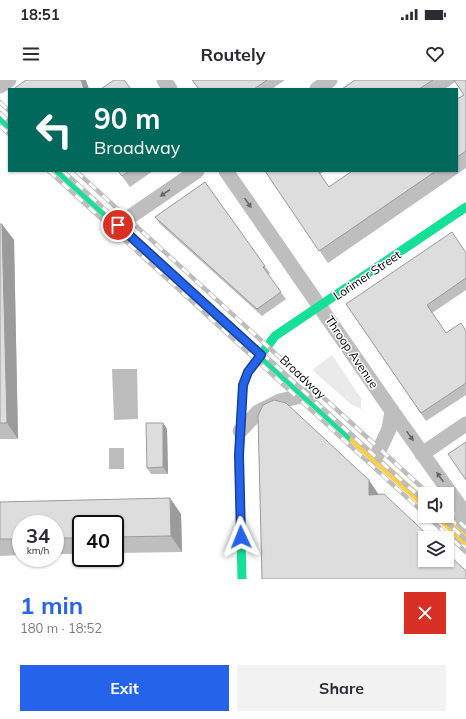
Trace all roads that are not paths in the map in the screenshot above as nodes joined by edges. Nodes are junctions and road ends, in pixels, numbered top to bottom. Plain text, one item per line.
1 (9, 80) edge
2 (330, 80) edge
3 (0, 86) edge
4 (318, 88) edge
5 (0, 117) edge
6 (8, 124) edge
7 (60, 172) edge
8 (196, 172) edge
9 (227, 172) edge
10 (466, 207) edge
11 (118, 225) junction
12 (321, 307) junction
13 (261, 355) junction
14 (305, 395) junction
15 (392, 411) junction
16 (466, 424) edge
17 (240, 431) junction
18 (422, 454) junction
19 (375, 459) junction
20 (418, 498) edge
21 (447, 523) edge
22 (464, 539) edge
23 (242, 579) edge

1 - 3 street
2 - 4 street
5 - 6 main road
7 - 11 main road, Broadway
8 -> 11 street
9 -> 12 street, Throop Avenue
10 - 12 main road, Lorimer Street
11 - 13 main road, Broadway
12 - 13 main road, Lorimer Street
12 - 15 street, Throop Avenue
13 - 14 main road, Broadway
13 - 17 main road, Lorimer Street
14 - 17 street
14 - 19 main road, Broadway
15 -> 18 street, Throop Avenue
15 - 19 street
16 - 18 street
17 - 23 main road, Lorimer Street
22 -> 18 street, Throop Avenue
19 - 20 main road, Broadway
21 - 22 main road

